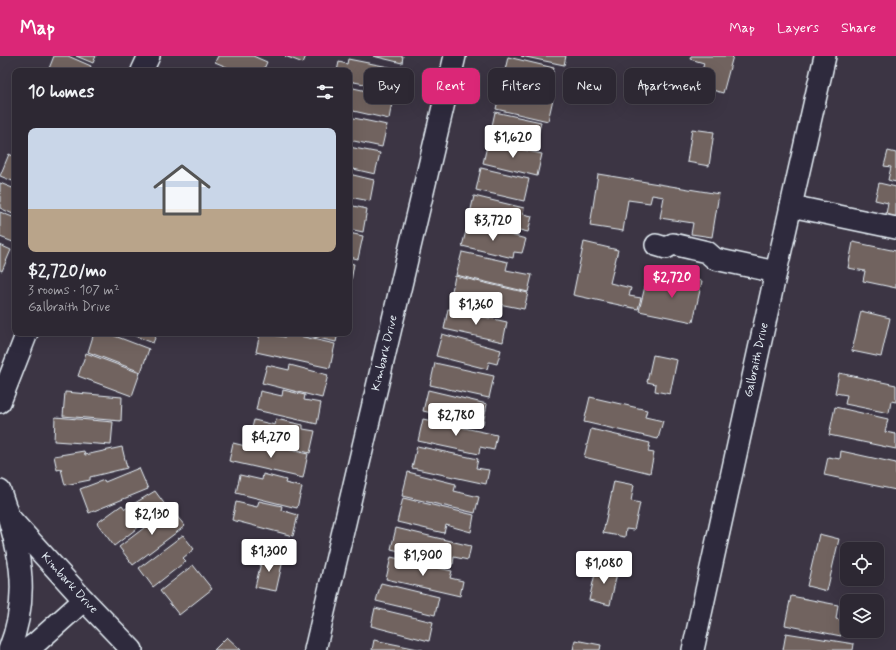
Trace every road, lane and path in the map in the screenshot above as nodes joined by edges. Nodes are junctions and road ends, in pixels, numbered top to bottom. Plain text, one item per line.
1 (149, 56) edge
2 (455, 56) edge
3 (823, 63) edge
4 (143, 68) edge
5 (791, 206) junction
6 (896, 228) edge
7 (661, 247) dead end
8 (776, 272) junction
9 (26, 336) edge
10 (0, 400) edge
11 (0, 490) edge
12 (8, 516) junction
13 (84, 600) junction
14 (9, 650) edge
15 (26, 650) edge
16 (132, 650) edge
17 (314, 650) edge
18 (693, 650) edge

1 - 4 street
2 - 17 street, Kimbark Drive
3 - 5 street, Galbraith Drive
5 - 6 street
5 - 8 street, Galbraith Drive
7 - 8 street
8 - 18 street, Galbraith Drive
9 - 10 street
11 - 12 street
12 - 13 street, Kimbark Drive
12 - 14 street
13 - 15 street
13 - 16 street, Kimbark Drive

